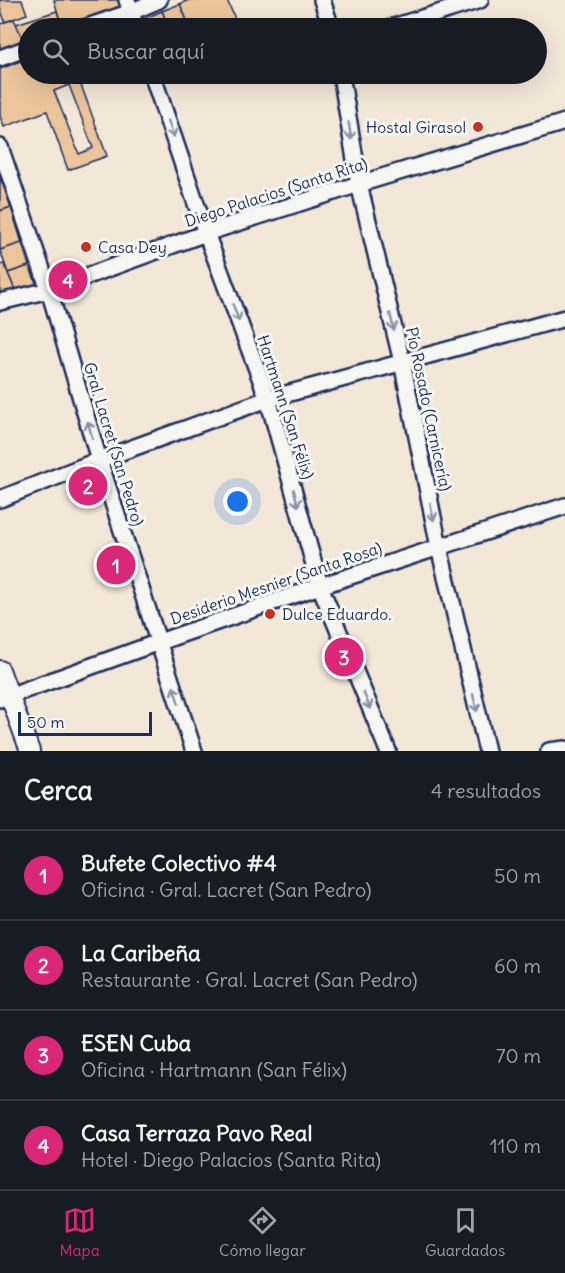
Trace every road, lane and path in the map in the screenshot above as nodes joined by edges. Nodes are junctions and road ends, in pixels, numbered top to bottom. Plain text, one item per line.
1 (159, 0) edge
2 (322, 0) edge
3 (480, 0) edge
4 (129, 6) edge
5 (104, 18) edge
6 (328, 18) edge
7 (422, 18) edge
8 (18, 51) edge
9 (0, 57) edge
10 (155, 84) edge
11 (343, 84) edge
12 (565, 122) edge
13 (0, 147) edge
14 (359, 184) junction
15 (206, 233) junction
16 (49, 290) junction
17 (0, 302) edge
18 (565, 318) edge
19 (402, 362) junction
20 (268, 399) junction
21 (99, 460) junction
22 (0, 499) edge
23 (565, 506) edge
24 (439, 547) junction
25 (320, 586) junction
26 (159, 642) junction
27 (0, 670) edge
28 (5, 697) edge
29 (565, 748) edge
30 (30, 751) edge
31 (194, 751) edge
32 (388, 751) edge
33 (487, 751) edge
34 (549, 751) edge

1 - 4 street
2 - 6 street
3 - 7 street
4 - 5 street
8 - 9 street
10 -> 15 street, Hartmann (San Félix)
11 -> 14 street, Pío Rosado (Carnicería)
12 - 14 street, Diego Palacios (Santa Rita)
13 - 16 street, Gral. Lacret (San Pedro)
14 - 15 street, Diego Palacios (Santa Rita)
14 -> 19 street, Pío Rosado (Carnicería)
15 - 16 street, Diego Palacios (Santa Rita)
15 -> 20 street, Hartmann (San Félix)
16 - 17 street, Diego Palacios (Santa Rita)
21 -> 16 street, Gral. Lacret (San Pedro)
18 - 19 street
19 - 20 street
19 -> 24 street, Pío Rosado (Carnicería)
20 - 21 street
20 -> 25 street, Hartmann (San Félix)
21 - 22 street
21 - 26 street, Gral. Lacret (San Pedro)
23 - 24 street, Desiderio Mesnier (Santa Rosa)
24 - 25 street, Desiderio Mesnier (Santa Rosa)
24 -> 33 street, Pío Rosado (Carnicería)
25 - 26 street, Desiderio Mesnier (Santa Rosa)
25 -> 32 street, Hartmann (San Félix)
26 - 28 street, Desiderio Mesnier (Santa Rosa)
31 -> 26 street, Gral. Lacret (San Pedro)
27 - 28 street
28 - 30 street
29 - 34 street

